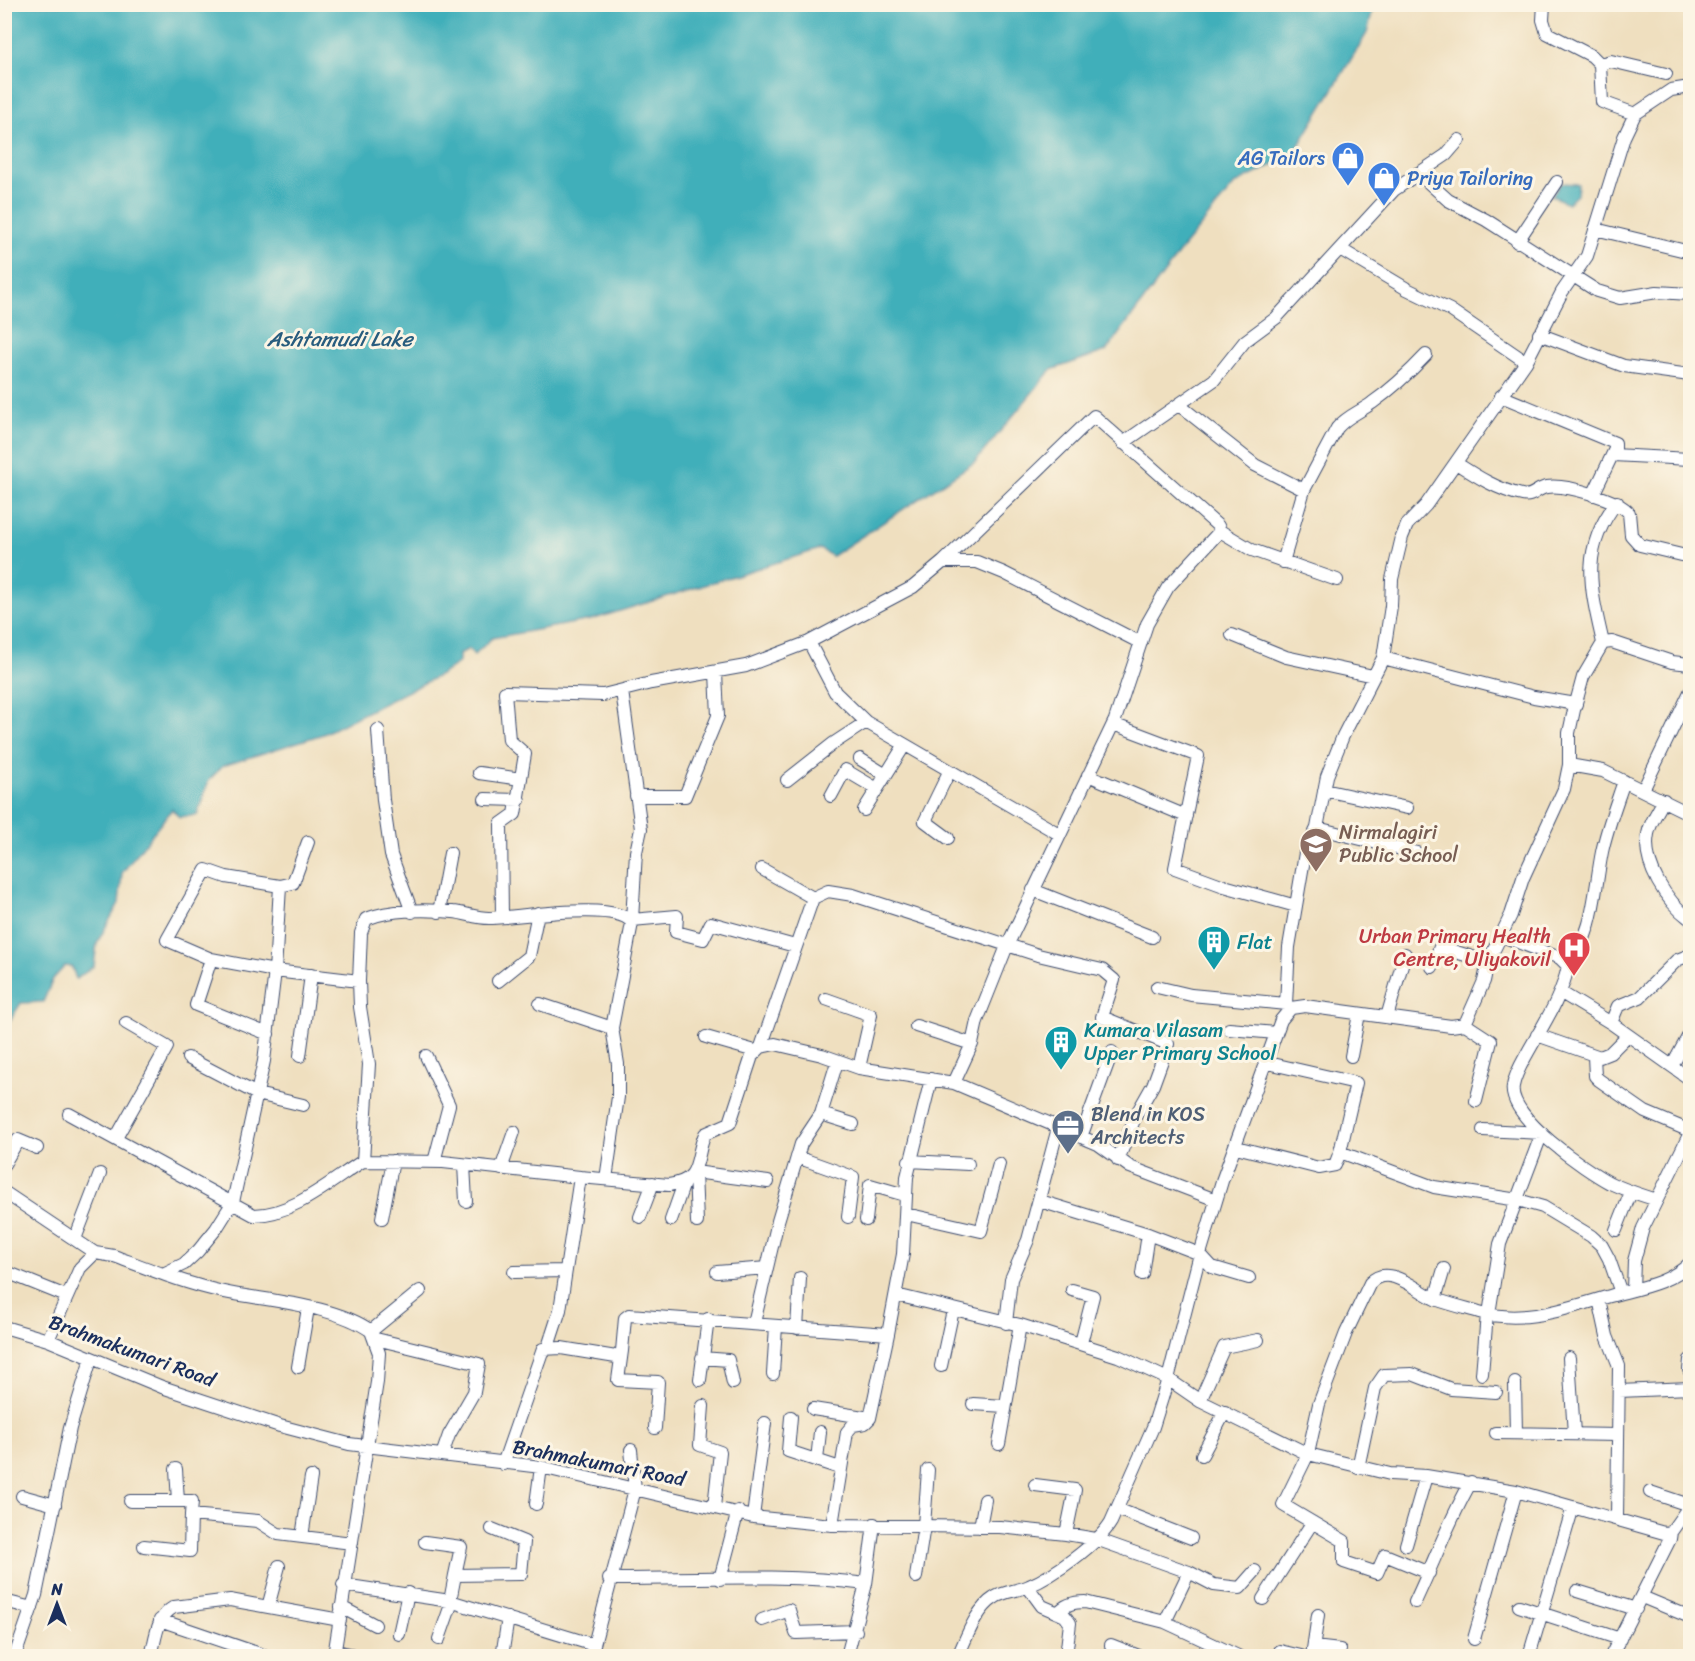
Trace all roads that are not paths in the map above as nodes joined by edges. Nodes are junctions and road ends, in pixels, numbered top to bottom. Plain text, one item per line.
1 (1544, 4) edge
2 (1600, 64) junction
3 (1666, 74) dead end
4 (1690, 87) edge
5 (1635, 114) junction
6 (1460, 140) dead end
7 (1418, 173) junction
8 (1557, 182) dead end
9 (1595, 230) junction
10 (1518, 242) junction
11 (1340, 249) junction
12 (1690, 252) edge
13 (1571, 277) junction
14 (1690, 294) edge
15 (1539, 334) junction
16 (1426, 355) dead end
17 (1526, 362) junction
18 (1690, 375) edge
19 (1500, 396) junction
20 (1179, 405) junction
21 (1123, 443) junction
22 (1612, 455) junction
23 (1690, 459) edge
24 (1456, 463) junction
25 (1304, 490) junction
26 (1593, 495) junction
27 (1617, 502) junction
28 (1220, 531) junction
29 (1690, 556) edge
30 (943, 562) junction
31 (1283, 562) junction
32 (1337, 580) dead end
33 (1232, 635) dead end
34 (809, 642) junction
35 (1139, 642) junction
36 (1603, 644) junction
37 (1383, 658) junction
38 (1690, 664) edge
39 (716, 672) junction
40 (1373, 676) junction
41 (622, 691) junction
42 (1690, 692) edge
43 (1576, 704) junction
44 (866, 722) junction
45 (1113, 724) junction
46 (378, 730) dead end
47 (904, 746) junction
48 (860, 759) dead end
49 (1569, 765) junction
50 (950, 772) junction
51 (479, 773) dead end
52 (886, 775) junction
53 (1088, 775) junction
54 (521, 779) junction
55 (787, 780) dead end
56 (1624, 781) junction
57 (877, 789) junction
58 (1324, 790) junction
59 (1643, 790) junction
60 (636, 796) junction
61 (831, 796) dead end
62 (486, 799) dead end
63 (519, 800) junction
64 (1664, 800) junction
65 (1407, 808) dead end
66 (864, 810) dead end
67 (1690, 814) edge
68 (1186, 816) junction
69 (1317, 828) junction
70 (1059, 834) junction
71 (948, 838) dead end
72 (308, 842) dead end
73 (450, 853) dead end
74 (1417, 853) dead end
75 (762, 869) dead end
76 (280, 886) junction
77 (1033, 890) junction
78 (813, 898) junction
79 (1296, 906) junction
80 (412, 912) junction
81 (439, 912) junction
82 (538, 913) junction
83 (502, 917) junction
84 (1690, 919) edge
85 (632, 920) junction
86 (1502, 936) junction
87 (1152, 937) dead end
88 (795, 946) junction
89 (1007, 946) junction
90 (1405, 954) dead end
91 (1690, 955) edge
92 (211, 958) junction
93 (1488, 962) junction
94 (1568, 966) junction
95 (1431, 967) dead end
96 (276, 971) junction
97 (311, 975) junction
98 (359, 981) junction
99 (498, 981) dead end
100 (1157, 987) dead end
101 (1560, 992) junction
102 (826, 999) dead end
103 (540, 1004) dead end
104 (1288, 1006) junction
105 (1359, 1014) junction
106 (1387, 1017) junction
107 (126, 1023) dead end
108 (1611, 1023) junction
109 (1465, 1024) junction
110 (916, 1026) dead end
111 (612, 1028) junction
112 (1229, 1029) dead end
113 (1276, 1033) junction
114 (1690, 1033) edge
115 (268, 1034) junction
116 (1537, 1035) junction
117 (1628, 1035) junction
118 (706, 1037) dead end
119 (972, 1044) junction
120 (758, 1049) junction
121 (1112, 1052) dead end
122 (300, 1056) dead end
123 (426, 1056) dead end
124 (1351, 1056) dead end
125 (1594, 1056) junction
126 (188, 1058) dead end
127 (837, 1062) junction
128 (1264, 1062) junction
129 (1672, 1066) junction
130 (859, 1068) junction
131 (931, 1079) junction
132 (1690, 1079) edge
133 (954, 1083) junction
134 (257, 1094) junction
135 (1476, 1101) dead end
136 (303, 1105) dead end
137 (69, 1114) dead end
138 (821, 1114) junction
139 (853, 1124) dead end
140 (1058, 1128) junction
141 (1483, 1130) dead end
142 (514, 1132) dead end
143 (1690, 1132) edge
144 (1542, 1133) junction
145 (1081, 1137) junction
146 (116, 1138) junction
147 (1236, 1147) junction
148 (37, 1148) dead end
149 (1340, 1152) junction
150 (797, 1157) junction
151 (1118, 1160) junction
152 (363, 1161) junction
153 (393, 1161) junction
154 (909, 1161) junction
155 (434, 1162) junction
156 (4, 1164) edge
157 (968, 1164) dead end
158 (999, 1164) dead end
159 (464, 1165) junction
160 (501, 1168) junction
161 (695, 1172) junction
162 (100, 1174) dead end
163 (580, 1177) junction
164 (606, 1179) junction
165 (768, 1182) dead end
166 (653, 1183) junction
167 (684, 1183) junction
168 (4, 1192) edge
169 (1631, 1192) junction
170 (905, 1195) junction
171 (1216, 1200) junction
172 (1518, 1200) junction
173 (1658, 1200) junction
174 (466, 1201) dead end
175 (1040, 1201) junction
176 (233, 1202) junction
177 (906, 1214) junction
178 (640, 1216) dead end
179 (848, 1216) dead end
180 (381, 1218) dead end
181 (671, 1220) dead end
182 (866, 1220) dead end
183 (696, 1222) dead end
184 (1616, 1230) dead end
185 (1148, 1234) junction
186 (75, 1239) junction
187 (95, 1253) junction
188 (1200, 1254) junction
189 (1690, 1263) edge
190 (766, 1268) junction
191 (1444, 1269) dead end
192 (4, 1270) edge
193 (566, 1270) junction
194 (514, 1272) dead end
195 (717, 1272) dead end
196 (164, 1274) junction
197 (1142, 1274) dead end
198 (800, 1278) dead end
199 (1250, 1278) dead end
200 (1072, 1290) dead end
201 (420, 1291) dead end
202 (1627, 1291) junction
203 (896, 1295) junction
204 (66, 1296) junction
205 (1435, 1299) junction
206 (1599, 1299) junction
207 (308, 1308) junction
208 (953, 1310) junction
209 (1488, 1314) junction
210 (708, 1319) junction
211 (754, 1323) junction
212 (1006, 1323) junction
213 (1020, 1325) junction
214 (776, 1326) junction
215 (4, 1327) edge
216 (797, 1328) junction
217 (888, 1334) junction
218 (374, 1335) junction
219 (48, 1340) junction
220 (1258, 1340) dead end
221 (1081, 1343) junction
222 (548, 1347) junction
223 (622, 1351) junction
224 (702, 1358) junction
225 (1569, 1358) dead end
226 (91, 1359) junction
227 (941, 1366) dead end
228 (298, 1367) dead end
229 (773, 1374) dead end
230 (1482, 1374) dead end
231 (1168, 1379) junction
232 (700, 1380) dead end
233 (733, 1383) dead end
234 (1515, 1383) dead end
235 (1690, 1388) edge
236 (1619, 1391) junction
237 (1496, 1392) dead end
238 (1200, 1401) junction
239 (973, 1404) dead end
240 (703, 1406) dead end
241 (1005, 1406) junction
242 (813, 1409) dead end
243 (1225, 1412) junction
244 (791, 1416) dead end
245 (870, 1418) junction
246 (765, 1423) dead end
247 (655, 1428) dead end
248 (820, 1432) dead end
249 (1496, 1432) dead end
250 (1516, 1433) junction
251 (1574, 1434) junction
252 (1618, 1436) junction
253 (999, 1444) dead end
254 (365, 1447) junction
255 (631, 1450) dead end
256 (442, 1455) junction
257 (1202, 1455) dead end
258 (1308, 1455) junction
259 (817, 1460) junction
260 (503, 1464) junction
261 (541, 1467) junction
262 (840, 1468) junction
263 (1358, 1468) junction
264 (176, 1469) dead end
265 (928, 1470) dead end
266 (1426, 1476) junction
267 (311, 1477) dead end
268 (1471, 1482) junction
269 (1035, 1485) dead end
270 (635, 1489) junction
271 (1516, 1491) junction
272 (1650, 1492) dead end
273 (22, 1496) dead end
274 (985, 1500) dead end
275 (130, 1502) dead end
276 (178, 1502) junction
277 (536, 1504) dead end
278 (55, 1505) junction
279 (1690, 1505) edge
280 (714, 1507) junction
281 (1573, 1507) junction
282 (1117, 1509) junction
283 (738, 1511) junction
284 (191, 1515) junction
285 (753, 1516) junction
286 (1617, 1518) junction
287 (1312, 1523) junction
288 (874, 1524) junction
289 (832, 1525) junction
290 (924, 1526) junction
291 (980, 1527) junction
292 (492, 1529) dead end
293 (1671, 1532) junction
294 (1066, 1534) junction
295 (302, 1537) junction
296 (1191, 1538) dead end
297 (1096, 1539) junction
298 (425, 1542) dead end
299 (352, 1543) junction
300 (1406, 1545) dead end
301 (144, 1546) dead end
302 (279, 1566) dead end
303 (1255, 1571) dead end
304 (1189, 1572) junction
305 (1429, 1573) junction
306 (455, 1575) junction
307 (916, 1577) dead end
308 (609, 1579) junction
309 (720, 1579) junction
310 (866, 1584) junction
311 (343, 1585) junction
312 (1028, 1587) junction
313 (1577, 1591) dead end
314 (408, 1593) junction
315 (1263, 1599) dead end
316 (4, 1601) edge
317 (451, 1602) junction
318 (1415, 1602) dead end
319 (1639, 1603) junction
320 (1519, 1606) dead end
321 (32, 1608) junction
322 (268, 1608) junction
323 (1058, 1613) junction
324 (1542, 1613) junction
325 (341, 1614) junction
326 (1318, 1615) dead end
327 (1690, 1617) edge
328 (508, 1618) junction
329 (160, 1620) junction
330 (762, 1620) dead end
331 (1166, 1622) junction
332 (375, 1625) dead end
333 (855, 1631) junction
334 (399, 1634) dead end
335 (439, 1639) dead end
336 (1474, 1639) dead end
337 (1620, 1639) junction
338 (1111, 1645) dead end
339 (1340, 1650) dead end
340 (592, 1652) edge
341 (1280, 1652) dead end
342 (1313, 1652) edge
343 (335, 1654) edge
344 (15, 1656) edge
345 (151, 1656) edge
346 (266, 1656) edge
347 (359, 1656) edge
348 (502, 1656) edge
349 (610, 1656) edge
350 (846, 1656) edge
351 (958, 1656) edge
352 (1066, 1656) edge
353 (1139, 1656) edge
354 (1238, 1656) edge
355 (1302, 1656) edge
356 (1529, 1656) edge
357 (1611, 1656) edge

1 - 2 street
2 - 3 street
2 - 5 street
4 - 5 street
5 - 9 street
6 - 7 street
7 - 10 street
7 - 11 street
8 - 10 street
9 - 12 street
9 - 13 street
10 - 13 street
11 - 17 street
11 - 20 street
13 - 14 street
13 - 15 street
15 - 17 street
15 - 18 street
16 - 25 street
17 - 19 street
19 - 22 street
19 - 24 street
20 - 21 street
20 - 25 street
21 - 28 street
21 - 30 street
22 - 23 street
22 - 26 street
24 - 26 street
24 - 37 street
25 - 31 street
26 - 27 street
27 - 29 street
27 - 36 street
28 - 31 street
28 - 35 street
30 - 34 street
30 - 35 street
31 - 32 street
33 - 40 street
34 - 39 street
34 - 44 street
35 - 45 street
36 - 38 street
36 - 43 street
37 - 40 street
37 - 43 street
39 - 41 street
39 - 60 street
40 - 58 street
41 - 54 street
41 - 60 street
42 - 59 street
43 - 49 street
44 - 47 street
44 - 55 street
45 - 53 street
45 - 68 street
46 - 80 street
47 - 50 street
47 - 52 street
48 - 52 street
49 - 56 street
49 - 86 street
50 - 70 street
50 - 71 street
51 - 54 street
52 - 57 street
53 - 68 street
53 - 70 street
54 - 63 street
56 - 59 street
56 - 94 street
57 - 61 street
57 - 66 street
58 - 65 street
58 - 69 street
59 - 64 street
60 - 85 street
62 - 63 street
63 - 83 street
64 - 67 street
64 - 84 street
68 - 79 street
69 - 74 street
69 - 79 street
70 - 77 street
72 - 76 street
73 - 81 street
75 - 78 street
76 - 92 street
76 - 96 street
77 - 87 street
77 - 89 street
78 - 88 street
78 - 89 street
79 - 104 street
80 - 81 street
80 - 98 street
81 - 83 street
82 - 83 street
82 - 85 street
82 - 99 street
85 - 88 street
85 - 111 street
86 - 93 street
86 - 94 street
88 - 120 street
89 - 119 street
89 - 151 street
90 - 106 street
91 - 108 street
92 - 96 street
92 - 115 street
93 - 95 street
93 - 109 street
94 - 101 street
96 - 97 street
96 - 115 street
97 - 98 street
97 - 122 street
98 - 152 street
100 - 104 street
101 - 108 street
101 - 116 street
102 - 130 street
103 - 111 street
104 - 105 street
104 - 113 street
105 - 106 street
105 - 124 street
106 - 109 street
107 - 146 street
108 - 117 street
109 - 135 street
110 - 119 street
111 - 164 street
112 - 113 street
113 - 128 street
114 - 129 street
115 - 134 street
116 - 125 street
116 - 144 street
117 - 125 street
117 - 129 street
118 - 120 street
119 - 133 street
120 - 127 street
120 - 161 street
121 - 145 street
123 - 155 street
125 - 143 street
126 - 134 street
127 - 130 street
127 - 138 street
128 - 147 street
128 - 149 street
129 - 132 street
130 - 131 street
131 - 133 street
131 - 154 street
133 - 140 street
134 - 136 street
134 - 176 street
137 - 146 street
138 - 139 street
138 - 150 street
140 - 145 street
140 - 175 street
141 - 144 street
142 - 160 street
143 - 173 street
144 - 169 street
144 - 172 street
145 - 151 street
146 - 176 street
147 - 149 street
147 - 171 street
148 - 156 street
149 - 172 street
150 - 179 street
150 - 190 street
151 - 171 street
152 - 153 street
152 - 176 street
153 - 155 street
153 - 180 street
154 - 157 street
154 - 170 street
155 - 159 street
158 - 177 street
159 - 160 street
159 - 174 street
160 - 163 street
161 - 165 street
161 - 167 street
161 - 183 street
162 - 186 street
163 - 164 street
163 - 193 street
164 - 166 street
166 - 167 street
166 - 178 street
167 - 181 street
168 - 186 street
169 - 173 street
169 - 184 street
170 - 177 street
170 - 182 street
171 - 188 street
172 - 202 street
172 - 209 street
173 - 202 street
175 - 185 street
175 - 212 street
176 - 196 street
177 - 203 street
185 - 188 street
185 - 197 street
186 - 187 street
187 - 196 street
187 - 204 street
188 - 199 street
188 - 231 street
189 - 202 street
190 - 195 street
190 - 211 street
191 - 205 street
192 - 204 street
193 - 194 street
193 - 222 street
196 - 207 street
198 - 216 street
200 - 221 street
201 - 218 street
202 - 206 street
203 - 208 street
203 - 217 street
204 - 219 street
205 - 209 street
205 - 258 street
206 - 209 street
206 - 236 street
207 - 218 street
207 - 228 street
208 - 212 street
208 - 227 street
209 - 230 street
210 - 211 street
210 - 223 street
210 - 224 street
211 - 214 street
212 - 213 street
213 - 221 street
213 - 241 street
214 - 216 street
214 - 229 street
215 - 219 street, Brahmakumari Road
216 - 217 street
217 - 245 street
218 - 254 street
218 - 256 street
219 - 226 street, Brahmakumari Road
220 - 238 street
221 - 231 street
222 - 223 street
222 - 260 street
223 - 247 street
224 - 232 street
224 - 233 street
225 - 251 street
226 - 254 street, Brahmakumari Road
226 - 278 street
231 - 238 street
231 - 282 street
234 - 250 street
235 - 236 street
236 - 252 street
237 - 263 street
238 - 243 street
239 - 241 street
240 - 280 street
241 - 253 street
242 - 245 street
243 - 257 street
243 - 258 street
244 - 259 street
245 - 262 street
246 - 285 street
248 - 259 street
249 - 250 street
250 - 251 street
251 - 252 street
252 - 286 street
254 - 256 street, Brahmakumari Road
254 - 299 street
255 - 270 street
256 - 260 street, Brahmakumari Road
258 - 263 street
258 - 287 street
259 - 262 street
260 - 261 street, Brahmakumari Road
261 - 270 street, Brahmakumari Road
261 - 277 street
262 - 289 street
263 - 266 street
264 - 276 street
265 - 290 street
266 - 268 street
266 - 300 street
267 - 295 street
268 - 271 street
268 - 305 street
269 - 294 street
270 - 280 street, Brahmakumari Road
270 - 308 street
271 - 281 street
271 - 336 street
272 - 279 street
273 - 278 street
274 - 291 street
275 - 276 street
276 - 284 street
278 - 321 street
279 - 293 street
280 - 283 street, Brahmakumari Road
281 - 286 street
281 - 324 street
282 - 296 street
282 - 297 street
283 - 285 street, Brahmakumari Road
283 - 309 street
284 - 295 street
284 - 301 street
285 - 289 street, Brahmakumari Road
286 - 293 street
287 - 305 street
287 - 315 street
288 - 289 street, Brahmakumari Road
288 - 290 street, Brahmakumari Road
288 - 310 street
290 - 291 street, Brahmakumari Road
290 - 307 street
291 - 294 street, Brahmakumari Road
292 - 306 street
293 - 319 street
294 - 297 street, Brahmakumari Road
295 - 299 street
297 - 304 street, Brahmakumari Road
297 - 312 street
298 - 306 street
299 - 311 street
302 - 322 street
303 - 304 street, Brahmakumari Road
304 - 331 street
305 - 318 street
306 - 317 street
308 - 309 street
308 - 340 street
309 - 310 street
310 - 333 street
311 - 314 street
311 - 325 street
312 - 323 street
312 - 351 street
313 - 319 street
314 - 317 street
314 - 334 street
316 - 321 street
317 - 328 street
317 - 335 street
319 - 327 street
319 - 337 street
320 - 324 street
321 - 344 street
322 - 325 street
322 - 329 street
323 - 331 street
323 - 352 street
324 - 337 street
324 - 356 street
325 - 332 street
325 - 343 street
326 - 342 street
328 - 340 street
328 - 348 street
329 - 345 street
329 - 346 street
330 - 333 street
331 - 354 street
333 - 350 street
337 - 357 street
338 - 353 street
339 - 342 street
340 - 349 street
341 - 355 street
343 - 347 street

